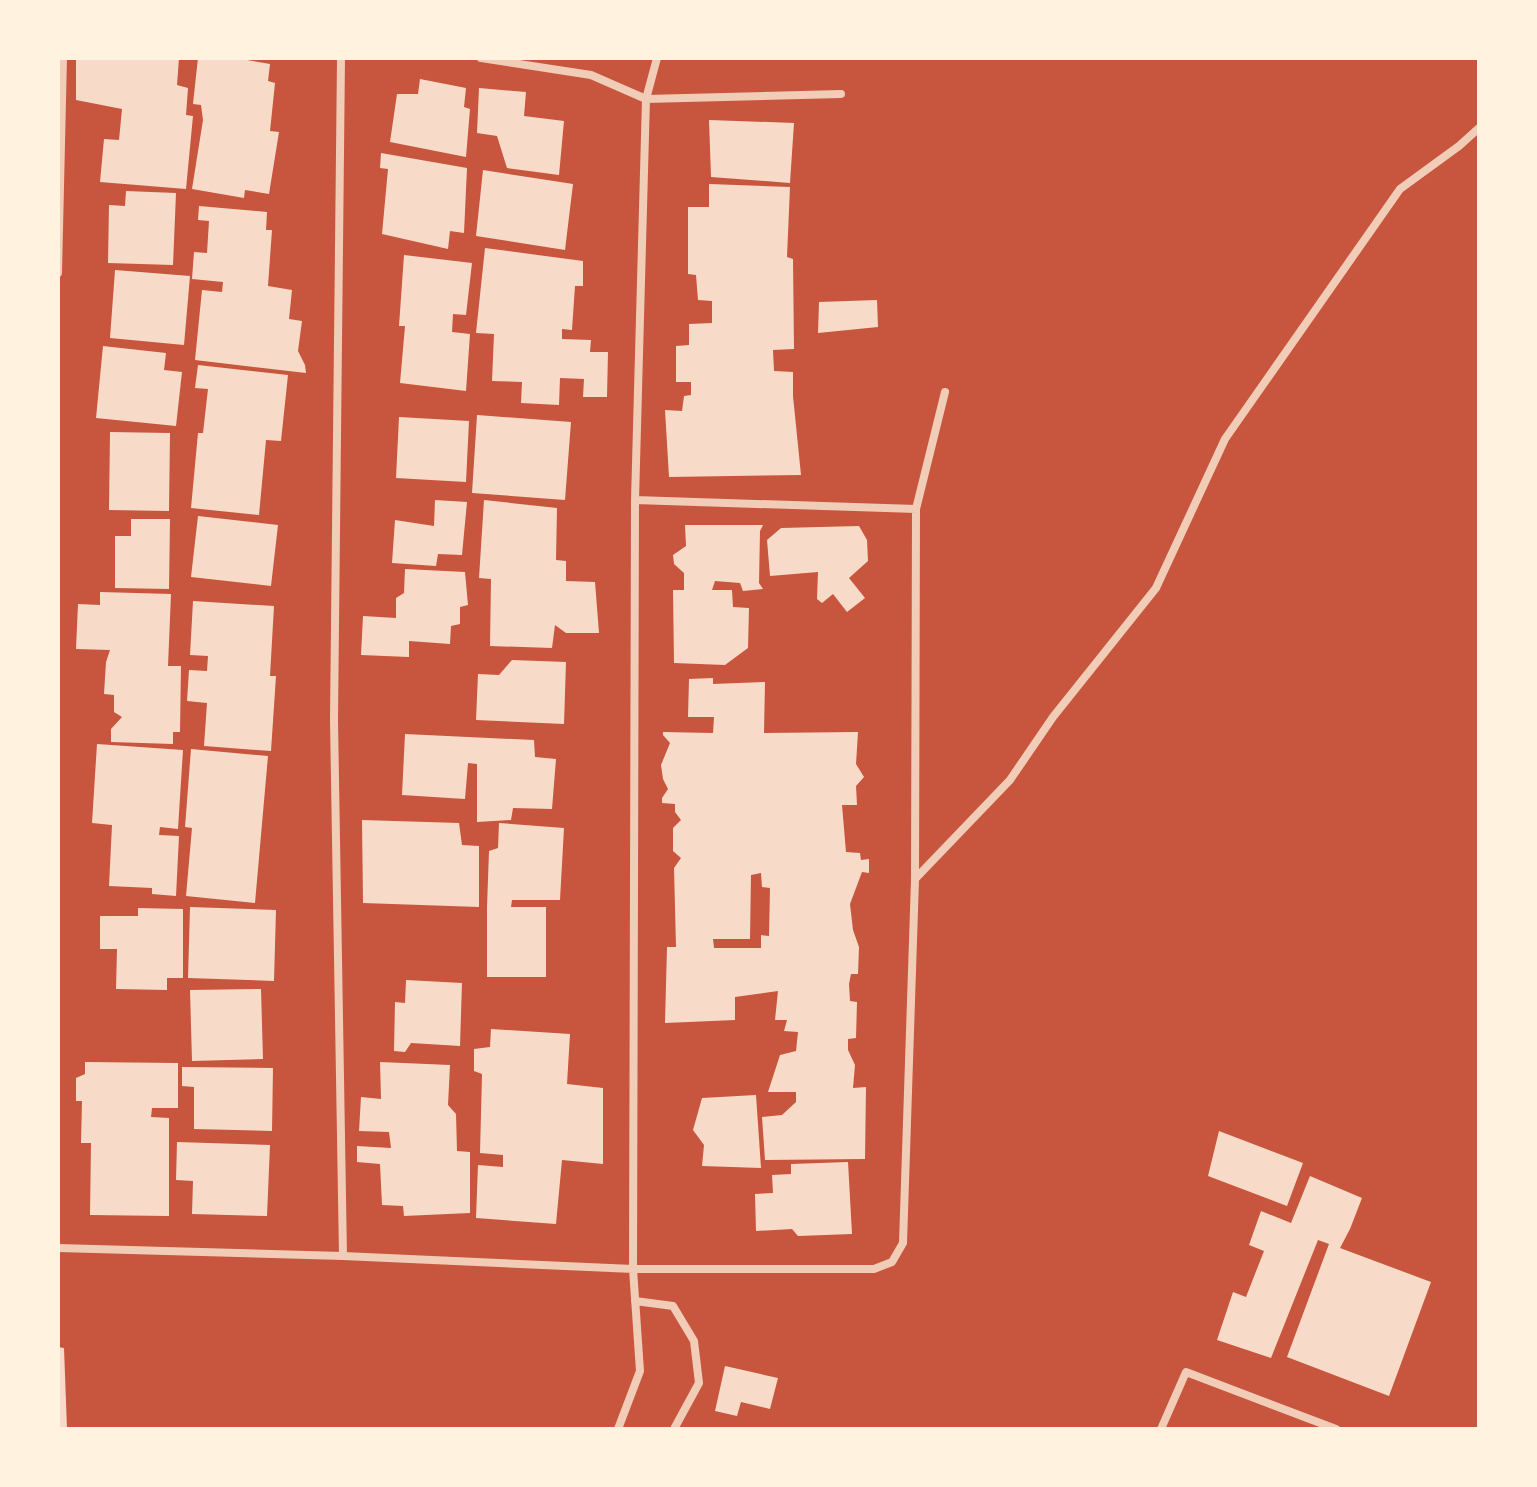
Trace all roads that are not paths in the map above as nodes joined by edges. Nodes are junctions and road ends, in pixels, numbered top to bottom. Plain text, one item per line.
1 (63, 58) edge
2 (341, 58) edge
3 (481, 58) edge
4 (657, 58) edge
5 (841, 94) dead end
6 (646, 99) junction
7 (1479, 128) edge
8 (58, 273) edge
9 (945, 392) dead end
10 (635, 500) junction
11 (916, 509) junction
12 (915, 880) junction
13 (58, 1248) edge
14 (343, 1256) junction
15 (633, 1269) junction
16 (635, 1301) junction
17 (618, 1429) edge
18 (674, 1429) edge
19 (1161, 1429) edge
20 (1336, 1429) edge

1 - 8 street
2 - 14 street
3 - 6 street
4 - 6 street
5 - 6 street
6 - 10 street
7 - 12 street
9 - 11 street
10 - 11 street
10 - 15 street
11 - 12 street
12 - 15 street
13 - 14 street
14 - 15 street
15 - 16 street
16 - 17 street
16 - 18 street
19 - 20 street

